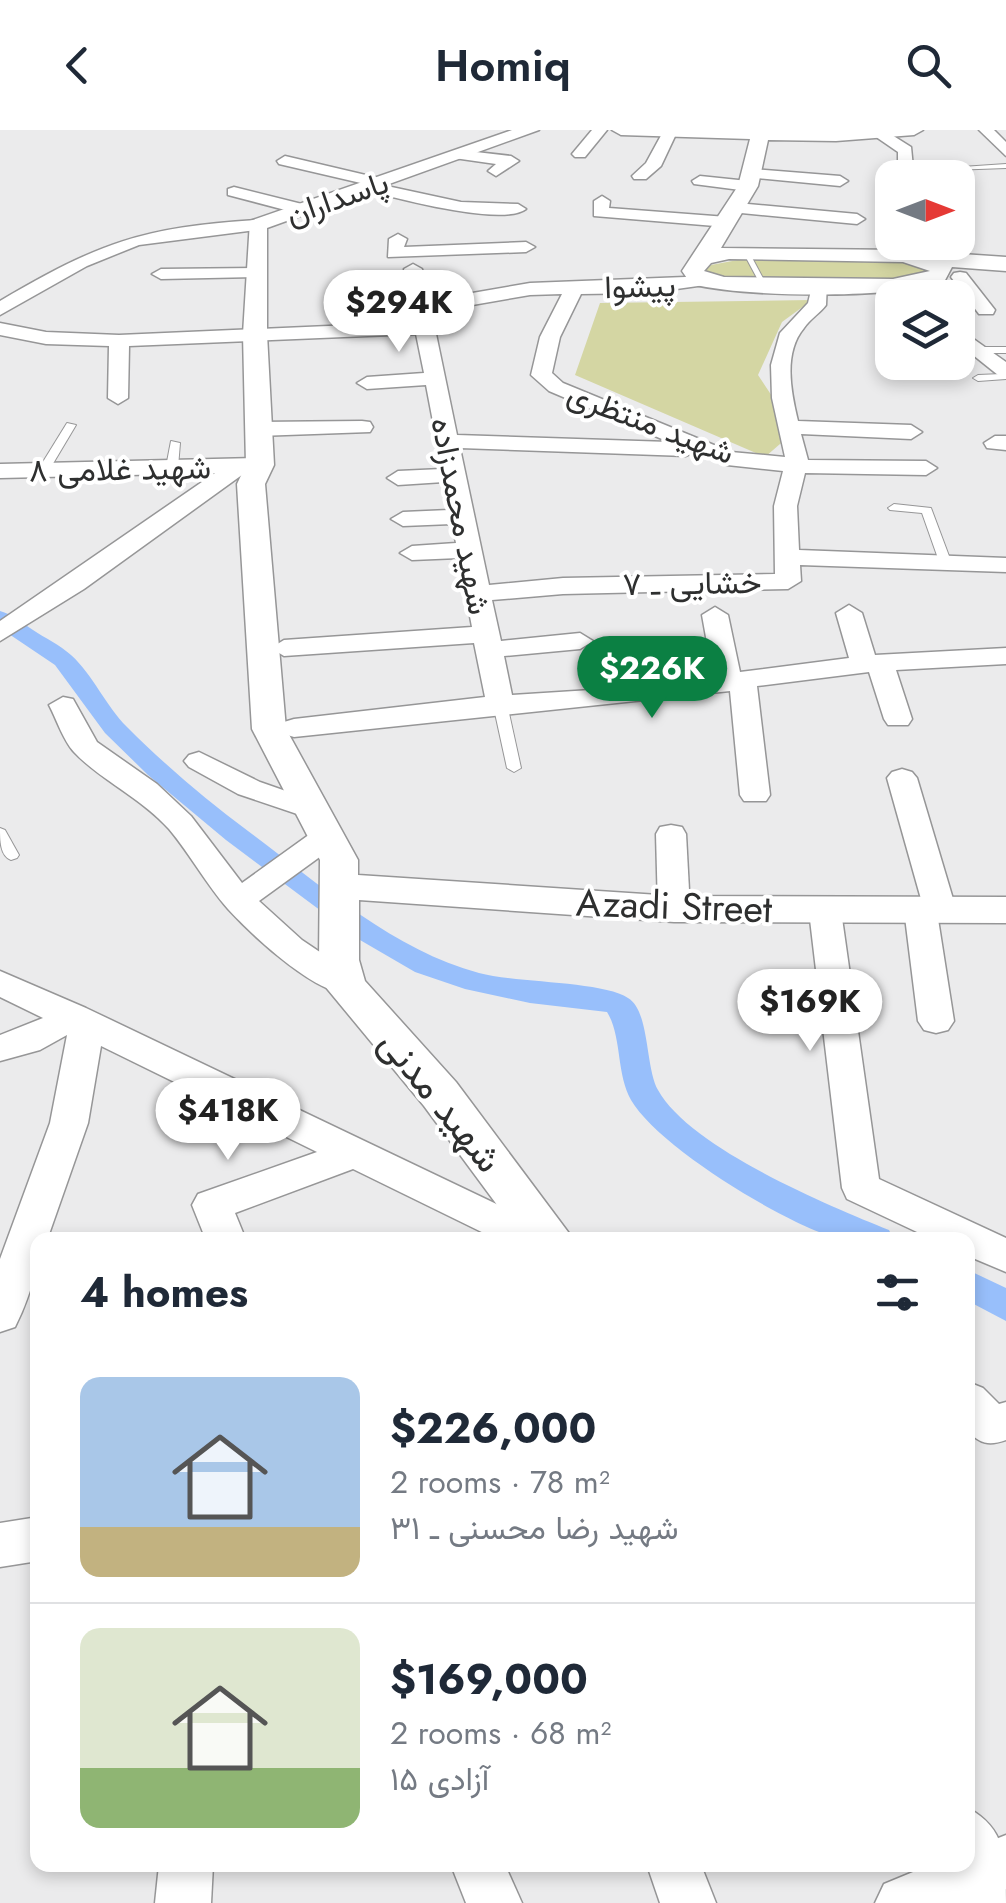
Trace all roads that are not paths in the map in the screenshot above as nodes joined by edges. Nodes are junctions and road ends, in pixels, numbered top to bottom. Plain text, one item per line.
1 (600, 130) edge
2 (621, 130) edge
3 (914, 130) edge
4 (986, 130) edge
5 (518, 131) edge
6 (670, 132) edge
7 (762, 132) edge
8 (876, 132) edge
9 (1006, 150) edge
10 (580, 154) dead end
11 (459, 155) junction
12 (906, 160) edge
13 (285, 161) dead end
14 (1006, 166) edge
15 (975, 167) edge
16 (496, 171) dead end
17 (640, 176) dead end
18 (700, 180) dead end
19 (751, 180) junction
20 (840, 181) dead end
21 (376, 185) junction
22 (234, 192) dead end
23 (418, 200) junction
24 (602, 201) dead end
25 (518, 209) dead end
26 (304, 210) junction
27 (855, 214) dead end
28 (732, 215) junction
29 (399, 216) dead end
30 (829, 224) junction
31 (257, 226) junction
32 (159, 235) junction
33 (398, 240) dead end
34 (746, 254) junction
35 (833, 255) junction
36 (527, 262) junction
37 (1006, 264) edge
38 (705, 269) junction
39 (930, 269) junction
40 (413, 270) dead end
41 (1006, 277) edge
42 (760, 278) dead end
43 (960, 278) junction
44 (916, 280) edge
45 (820, 286) junction
46 (250, 288) junction
47 (574, 288) junction
48 (875, 290) edge
49 (456, 302) junction
50 (0, 309) edge
51 (986, 310) dead end
52 (425, 328) junction
53 (0, 329) edge
54 (255, 334) junction
55 (120, 341) junction
56 (975, 345) edge
57 (983, 350) junction
58 (1006, 350) edge
59 (1005, 375) edge
60 (435, 378) junction
61 (978, 378) dead end
62 (367, 383) dead end
63 (118, 398) dead end
64 (71, 426) dead end
65 (362, 427) dead end
66 (790, 427) junction
67 (258, 429) junction
68 (911, 432) dead end
69 (447, 441) junction
70 (710, 450) junction
71 (798, 464) junction
72 (250, 466) junction
73 (926, 468) dead end
74 (44, 470) junction
75 (0, 471) edge
76 (454, 476) junction
77 (398, 478) dead end
78 (894, 508) dead end
79 (462, 516) junction
80 (403, 518) dead end
81 (468, 550) junction
82 (412, 553) dead end
83 (788, 557) junction
84 (946, 564) junction
85 (1006, 565) edge
86 (477, 594) junction
87 (849, 614) dead end
88 (716, 615) dead end
89 (0, 633) edge
90 (580, 641) dead end
91 (486, 642) junction
92 (284, 648) junction
93 (1006, 656) edge
94 (872, 663) junction
95 (736, 682) junction
96 (500, 704) junction
97 (63, 705) dead end
98 (898, 719) dead end
99 (290, 743) junction
100 (199, 761) dead end
101 (514, 768) dead end
102 (902, 778) dead end
103 (755, 795) dead end
104 (314, 832) junction
105 (0, 833) edge
106 (671, 834) dead end
107 (11, 855) dead end
108 (251, 892) junction
109 (342, 892) junction
110 (674, 909) junction
111 (930, 909) junction
112 (825, 910) junction
113 (1006, 910) edge
114 (342, 973) junction
115 (0, 982) edge
116 (936, 1020) dead end
117 (80, 1021) junction
118 (0, 1048) edge
119 (354, 1154) junction
120 (30, 1232) edge
121 (223, 1232) edge
122 (517, 1232) edge
123 (544, 1232) edge
124 (955, 1232) edge
125 (30, 1233) edge
126 (975, 1241) edge
127 (1006, 1256) edge
128 (0, 1315) edge
129 (975, 1410) edge
130 (1006, 1420) edge
131 (30, 1540) edge
132 (0, 1545) edge
133 (992, 1868) edge
134 (185, 1872) edge
135 (481, 1872) edge
136 (677, 1872) edge
137 (183, 1903) edge
138 (494, 1903) edge
139 (688, 1903) edge
140 (903, 1903) edge

1 - 10 street
2 - 6 street
3 - 8 street
4 - 9 street
5 - 11 street, پاسداران
6 - 7 street
6 - 17 street
7 - 8 street
7 - 19 street
8 - 12 street
11 - 16 street
11 - 21 street, پاسداران
13 - 21 street
14 - 15 lane
18 - 19 street
19 - 20 street
19 - 28 street
21 - 23 street
21 - 26 street, پاسداران
22 - 26 street
23 - 25 street
23 - 29 street
24 - 28 street
26 - 31 street, پاسداران
27 - 30 street
28 - 30 street
28 - 38 street
30 - 35 street
31 - 32 street
31 - 46 street, پاسداران
32 - 46 street
32 - 50 street
33 - 36 street
34 - 35 street
34 - 38 street
34 - 42 lane
35 - 39 street
36 - 47 street, پیشوا
36 - 49 street
37 - 39 street
38 - 45 street
38 - 47 street, پیشوا
39 - 43 street
39 - 44 street
40 - 49 street
41 - 43 street
43 - 51 street
45 - 48 street
45 - 66 street
46 - 54 street, پاسداران
47 - 70 street, شهید منتظری
49 - 52 street
52 - 54 street
52 - 60 street, شهید محمدزاده
53 - 55 street
54 - 55 street
54 - 67 street, پاسداران
55 - 63 street
56 - 57 street
57 - 58 lane
57 - 59 street
59 - 61 lane
60 - 62 street
60 - 69 street, شهید محمدزاده
64 - 74 lane
65 - 67 street
66 - 68 street
66 - 71 street
67 - 72 street, پاسداران
69 - 70 street
69 - 76 street, شهید محمدزاده
70 - 71 street, شهید منتظری
71 - 73 street, شهید منتظری
71 - 83 street, خشایی ـ ۷
72 - 74 street, ۸ شهید غلامی
72 - 89 street
72 - 92 street, پاسداران
72 - 99 street, پاسداران
74 - 75 street, ۸ شهید غلامی
76 - 77 street
76 - 79 street, شهید محمدزاده
78 - 84 lane
79 - 80 street
79 - 81 street, شهید محمدزاده
81 - 82 street
81 - 86 street, شهید محمدزاده
83 - 84 street
83 - 86 street, خشایی ـ ۷
84 - 85 street
86 - 91 street, شهید محمدزاده
87 - 94 street
88 - 95 street
90 - 91 street
91 - 92 street
91 - 96 street, شهید محمدزاده
92 - 99 street, پاسداران
93 - 94 street
94 - 95 street
94 - 98 street
95 - 96 street
95 - 103 street
96 - 99 street
96 - 101 lane
97 - 108 street
99 - 104 street, پاسداران
100 - 104 street
102 - 111 street
104 - 108 street
104 - 109 street, پاسداران
105 - 107 lane
106 - 110 street
108 - 114 street
109 - 110 street, Azadi Street
109 - 114 street, پاسداران
110 - 112 street, Azadi Street
111 - 112 street, Azadi Street
111 - 113 street, Azadi Street
111 - 116 street
112 - 124 street
114 - 123 street, شهید مدنی
115 - 117 street
117 - 118 street
117 - 119 street
117 - 120 street
119 - 121 street
119 - 122 street
125 - 128 street
126 - 127 street
129 - 130 street
131 - 132 street
133 - 140 street
134 - 137 street
135 - 138 street
136 - 139 street

